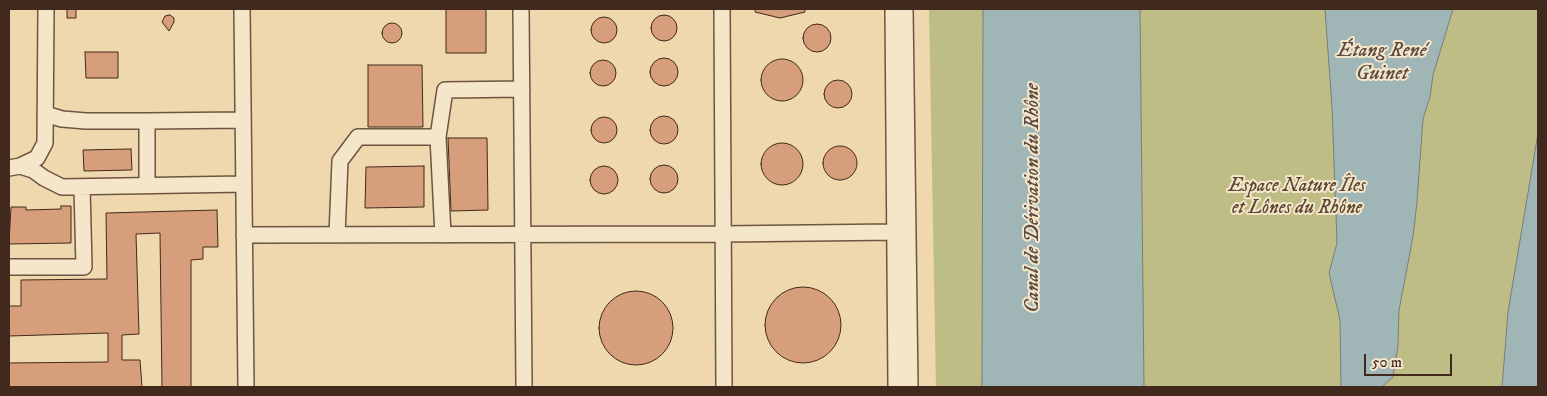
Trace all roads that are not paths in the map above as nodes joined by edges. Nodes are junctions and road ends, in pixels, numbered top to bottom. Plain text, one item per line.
1 (46, 9) edge
2 (242, 9) edge
3 (522, 9) edge
4 (722, 9) edge
5 (893, 9) edge
6 (905, 9) edge
7 (522, 89) junction
8 (45, 114) junction
9 (243, 120) junction
10 (147, 121) junction
11 (438, 137) junction
12 (45, 143) junction
13 (14, 167) edge
14 (51, 181) junction
15 (244, 184) junction
16 (148, 185) junction
17 (82, 187) junction
18 (895, 232) junction
19 (723, 234) junction
20 (244, 235) junction
21 (443, 235) junction
22 (523, 235) junction
23 (337, 236) junction
24 (9, 267) edge
25 (246, 387) edge
26 (524, 387) edge
27 (724, 387) edge
28 (896, 387) edge
29 (910, 387) edge

1 - 8 street
2 - 9 street
3 - 7 street
4 - 19 street
5 - 18 street
6 - 29 street
7 - 11 street
7 - 22 street
8 - 10 street
8 - 12 street
9 - 10 street
9 - 15 street
10 - 16 street
11 - 21 street
11 - 23 street
12 - 13 street
12 - 14 street
13 - 14 street
14 - 17 street
15 - 16 street
15 - 20 street
16 - 17 street
17 - 24 street
18 - 19 street
18 - 28 street
19 - 22 street
19 - 27 street
20 - 23 street
20 - 25 street
21 - 22 street
21 - 23 street
22 - 26 street

